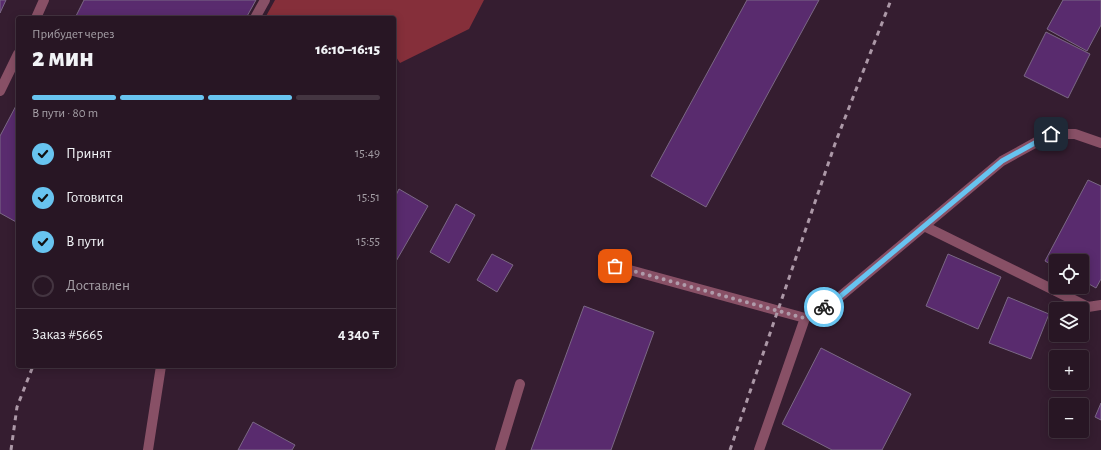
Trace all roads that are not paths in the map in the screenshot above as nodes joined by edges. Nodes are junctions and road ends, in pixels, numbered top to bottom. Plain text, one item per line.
1 (44, 0) edge
2 (265, 0) edge
3 (37, 16) edge
4 (256, 16) edge
5 (16, 58) edge
6 (0, 91) edge
7 (1101, 143) edge
8 (924, 226) junction
9 (615, 266) dead end
10 (1101, 305) edge
11 (804, 318) junction
12 (161, 368) edge
13 (520, 384) dead end
14 (148, 450) edge
15 (500, 450) edge
16 (759, 450) edge

1 - 3 lane
2 - 4 lane
5 - 6 lane
7 - 8 lane
8 - 10 lane
8 - 11 lane
9 - 11 lane
11 - 16 lane
12 - 14 lane
13 - 15 lane

